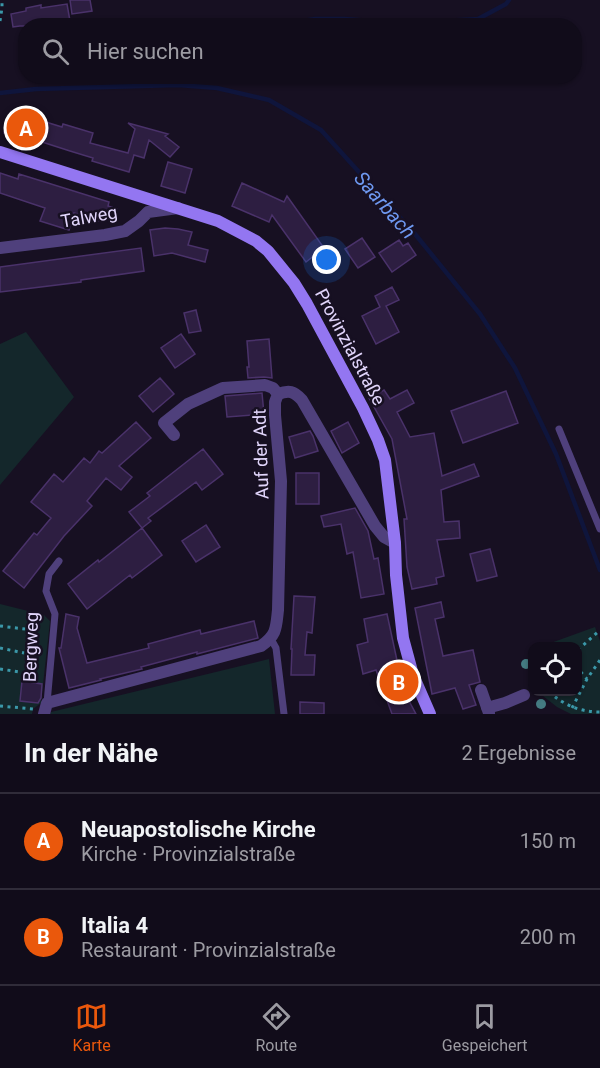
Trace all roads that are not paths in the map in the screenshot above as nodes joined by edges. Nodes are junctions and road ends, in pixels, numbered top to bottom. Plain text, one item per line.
1 (0, 152) edge
2 (178, 208) junction
3 (0, 248) edge
4 (278, 394) junction
5 (559, 429) dead end
6 (174, 435) dead end
7 (600, 529) edge
8 (395, 543) junction
9 (59, 561) dead end
10 (271, 639) junction
11 (481, 690) dead end
12 (524, 695) dead end
13 (45, 708) edge
14 (488, 711) edge
15 (284, 714) edge
16 (429, 714) edge

1 - 2 main road, Provinzialstraße
2 - 3 street, Talweg
2 - 8 main road, Provinzialstraße
4 - 6 street
4 - 8 street, Auf der Adt
4 - 10 street, Auf der Adt
5 - 7 lane
8 - 16 main road, Provinzialstraße
9 - 13 lane, Bergweg
10 - 13 street
10 - 15 lane, Auf der Adt
11 - 14 street
12 - 14 street

